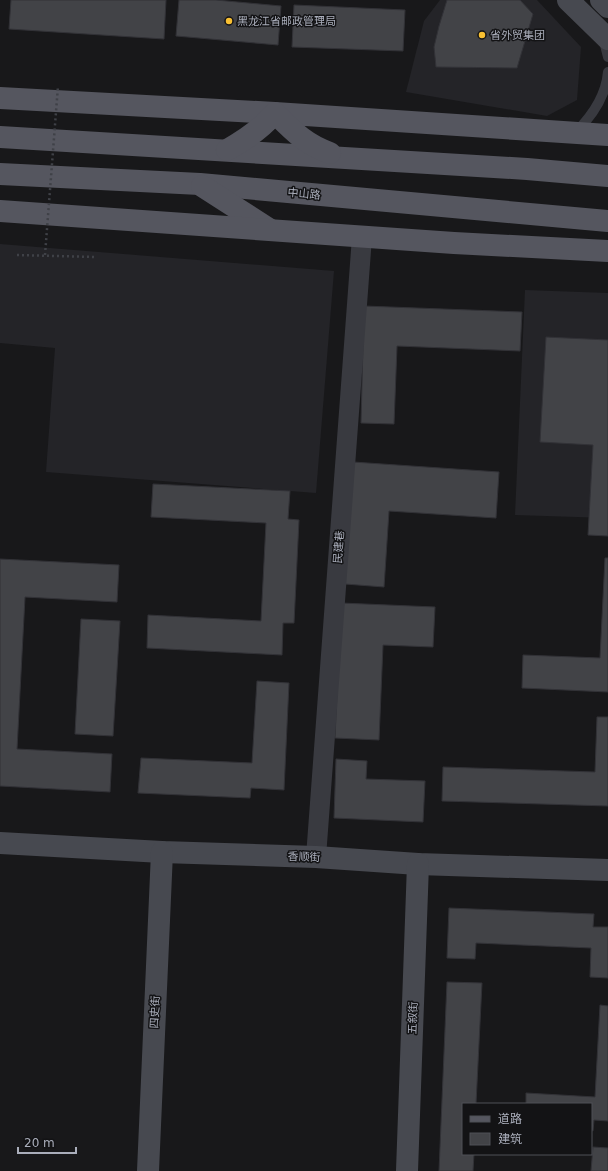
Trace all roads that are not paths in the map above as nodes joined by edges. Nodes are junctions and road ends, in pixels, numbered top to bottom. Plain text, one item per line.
1 (568, 0) edge
2 (601, 0) edge
3 (608, 7) edge
4 (589, 20) junction
5 (608, 39) edge
6 (608, 57) edge
7 (608, 72) edge
8 (0, 98) edge
9 (275, 113) junction
10 (575, 133) junction
11 (608, 135) edge
12 (1, 136) edge
13 (227, 150) junction
14 (342, 158) junction
15 (0, 174) edge
16 (608, 176) edge
17 (200, 184) junction
18 (0, 211) edge
19 (608, 221) edge
20 (271, 230) junction
21 (362, 236) junction
22 (608, 251) edge
23 (0, 843) edge
24 (162, 852) junction
25 (316, 857) junction
26 (418, 864) junction
27 (608, 870) edge
28 (148, 1171) edge
29 (407, 1171) edge

1 - 4 street
2 - 3 street
4 - 5 street
4 - 6 lane
7 - 10 lane
8 - 9 main road
9 - 10 main road
9 - 13 main road
9 - 14 main road
10 - 11 main road
12 - 13 main road
13 - 14 main road
14 - 16 main road
15 - 17 main road, 中山路
17 - 19 main road, 中山路
17 - 20 main road
18 - 20 main road
20 - 21 main road
21 - 22 main road
21 - 25 street, 民建巷
23 - 24 street, 香顺街
24 - 25 street, 香顺街
24 - 28 street, 四史街
25 - 26 street, 香顺街
26 - 27 street, 香顺街
26 - 29 street, 五叙街

